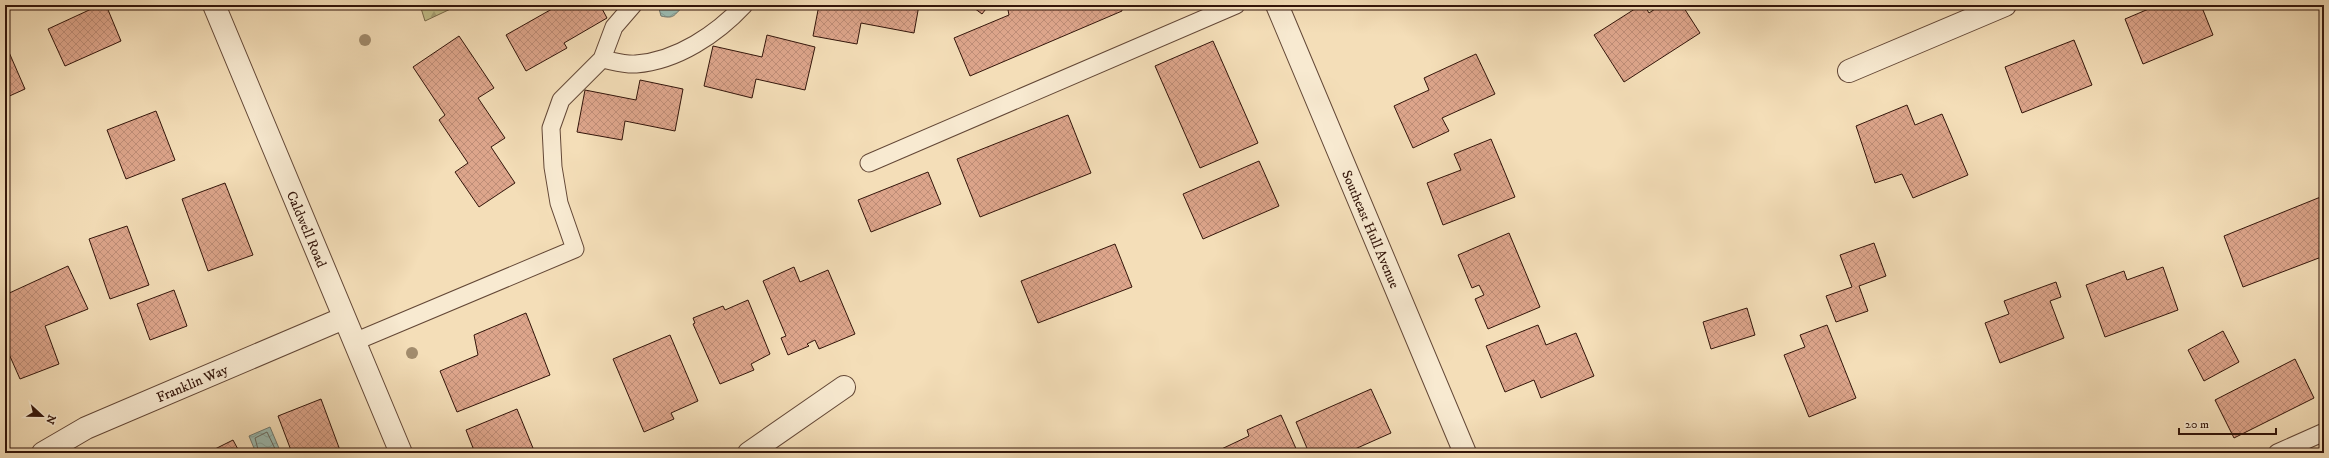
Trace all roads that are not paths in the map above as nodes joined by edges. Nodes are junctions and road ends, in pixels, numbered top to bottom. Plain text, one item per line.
1 (214, 5) edge
2 (633, 5) edge
3 (744, 5) edge
4 (1236, 5) edge
5 (1277, 5) edge
6 (2005, 5) edge
7 (602, 59) junction
8 (1849, 71) dead end
9 (869, 163) dead end
10 (344, 318) junction
11 (354, 342) junction
12 (844, 388) dead end
13 (2322, 433) dead end
14 (43, 453) edge
15 (401, 453) edge
16 (748, 453) edge
17 (1465, 453) edge
18 (2277, 453) edge

1 - 10 street, Caldwell Road
2 - 7 lane
3 - 7 lane
4 - 9 lane
5 - 17 street, Southeast Hull Avenue
6 - 8 street
7 - 11 lane
10 - 11 street, Caldwell Road
10 - 14 street, Franklin Way
11 - 15 street, Caldwell Road
12 - 16 street
13 - 18 lane

